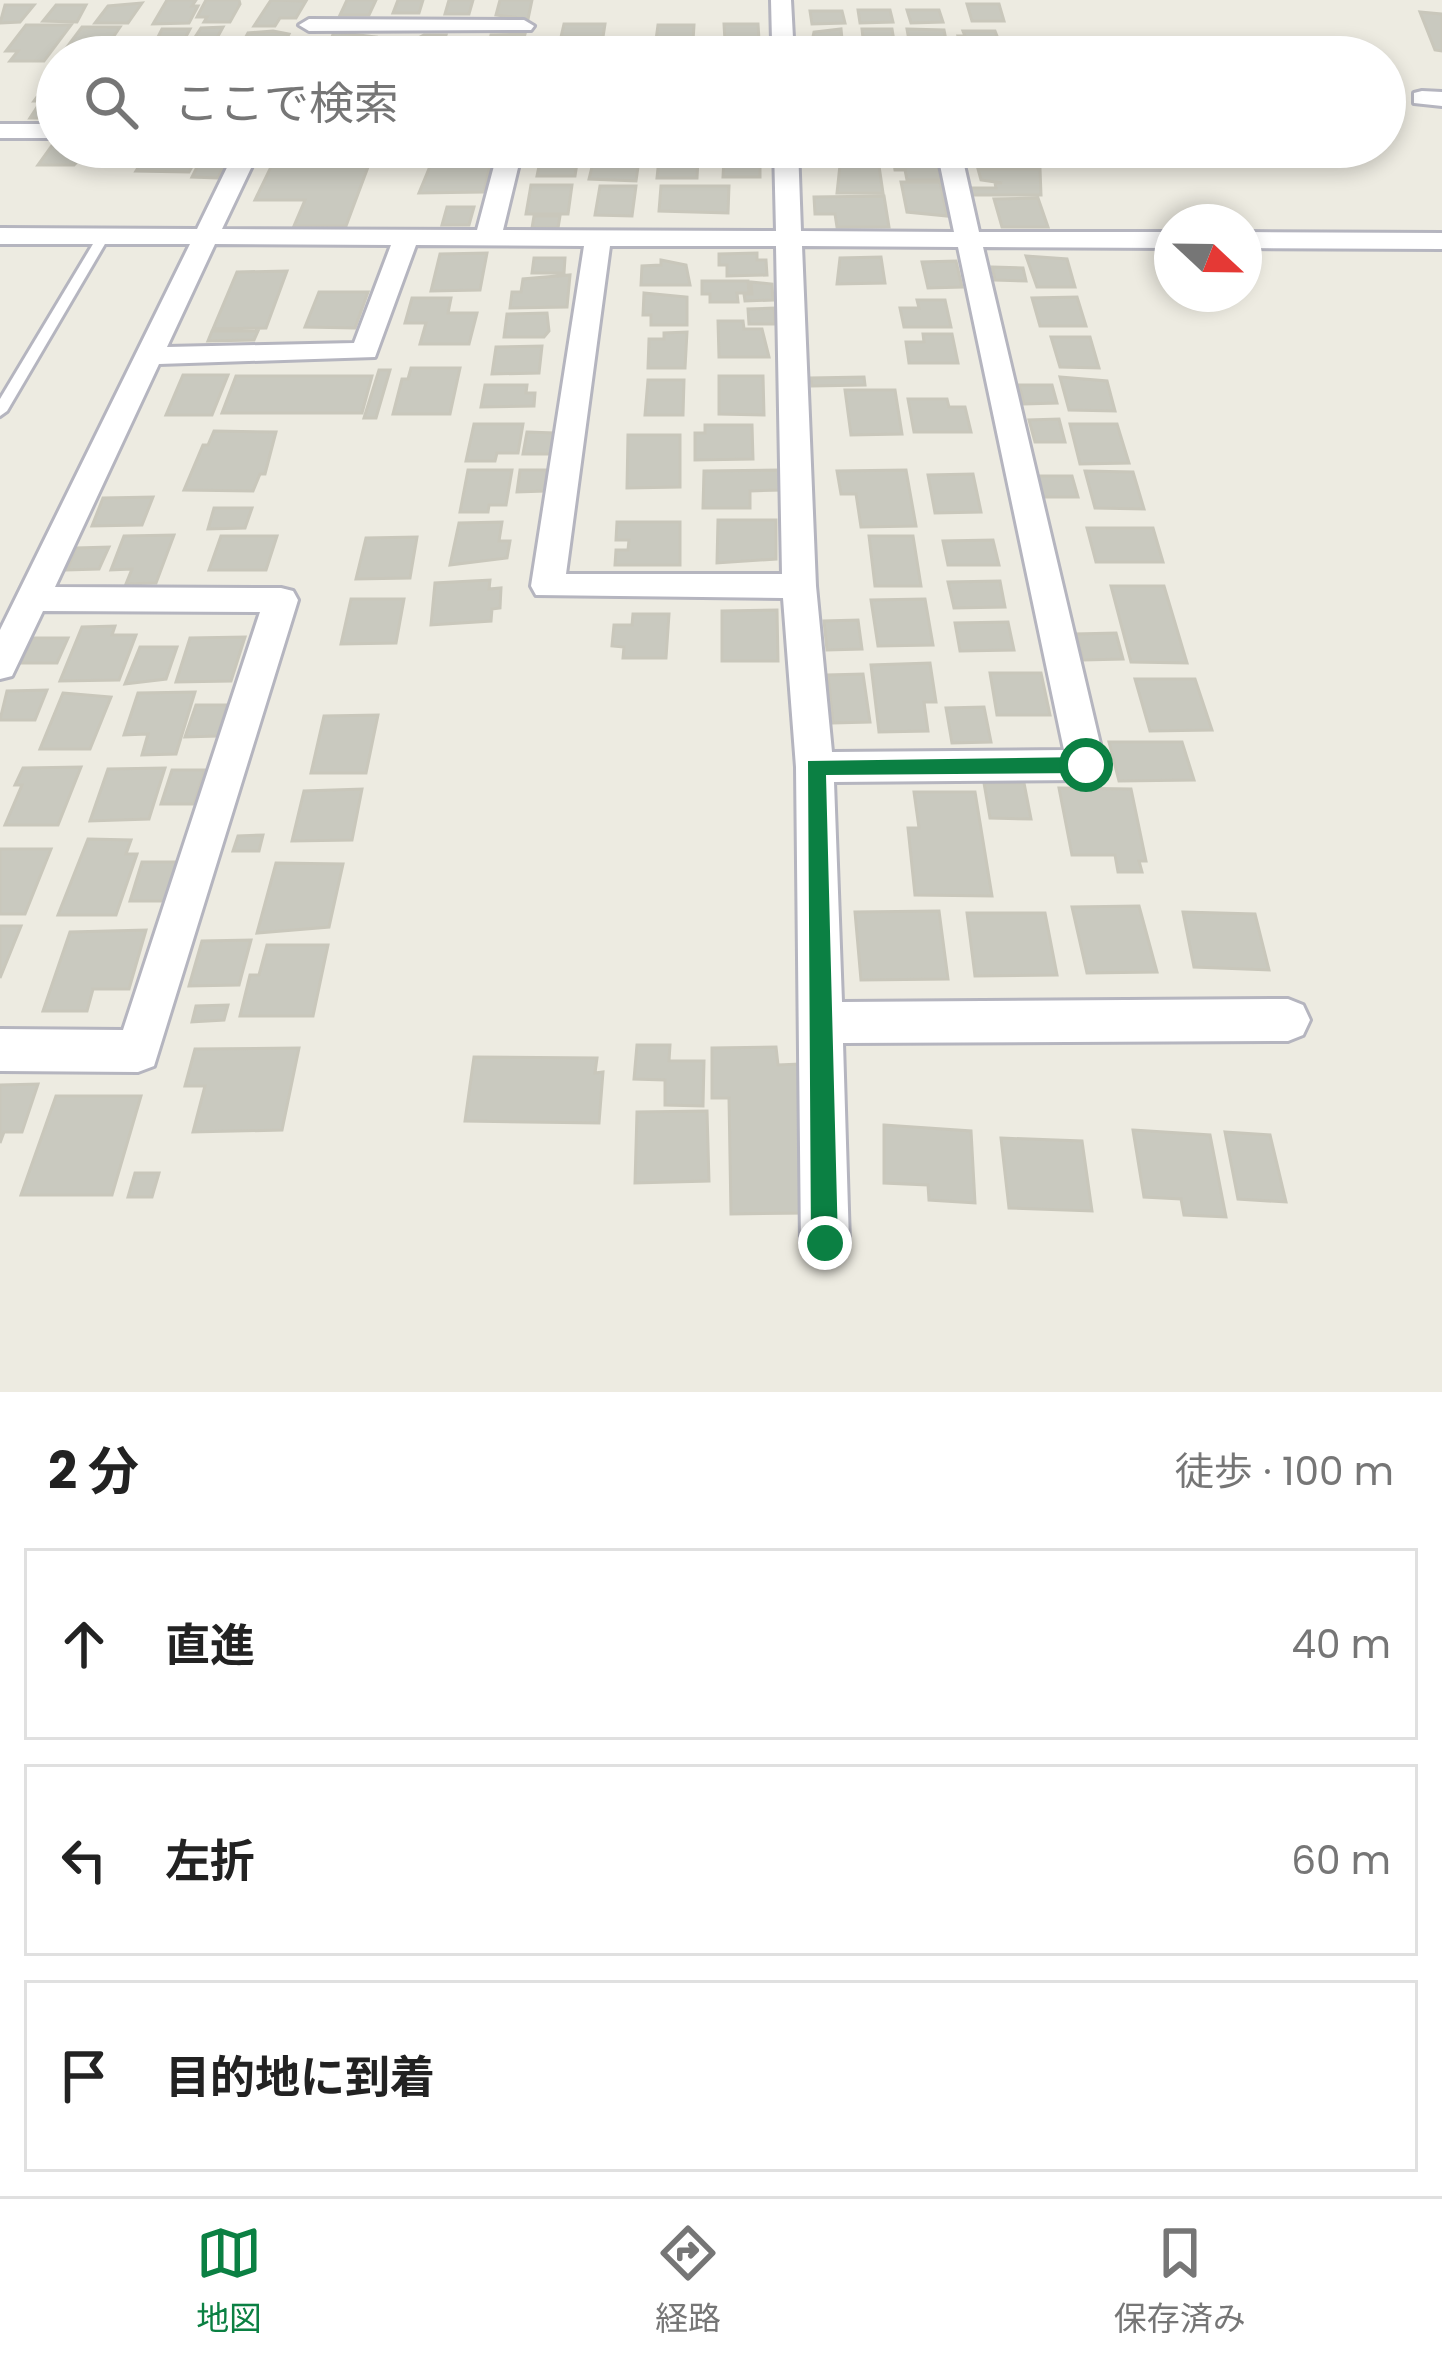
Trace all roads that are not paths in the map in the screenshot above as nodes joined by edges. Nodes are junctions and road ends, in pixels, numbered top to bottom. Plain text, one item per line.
1 (322, 0) edge
2 (781, 0) edge
3 (524, 26) dead end
4 (782, 36) edge
5 (0, 131) edge
6 (36, 131) edge
7 (239, 168) edge
8 (506, 168) edge
9 (786, 168) edge
10 (953, 168) edge
11 (0, 236) edge
12 (205, 236) junction
13 (103, 237) junction
14 (406, 238) junction
15 (488, 238) junction
16 (598, 238) junction
17 (787, 238) junction
18 (972, 240) junction
19 (1154, 240) edge
20 (1262, 240) edge
21 (1442, 241) edge
22 (149, 356) junction
23 (0, 411) edge
24 (799, 586) junction
25 (34, 598) junction
26 (0, 666) edge
27 (815, 766) junction
28 (1288, 1020) dead end
29 (820, 1023) junction
30 (0, 1050) edge
31 (825, 1243) dead end

1 - 3 street
2 - 4 street
5 - 6 street
7 - 12 street
8 - 15 street
9 - 17 street
10 - 18 street
11 - 13 street
12 - 13 street
12 - 14 street
12 - 22 street
13 - 23 lane
14 - 15 street
14 - 22 street
15 - 16 street
16 - 17 street
16 - 24 street
17 - 18 street
17 - 24 street
18 - 19 street
18 - 27 street
20 - 21 street
22 - 25 street
24 - 27 street
25 - 26 street
25 - 30 street
27 - 29 street
28 - 29 street
29 - 31 street

